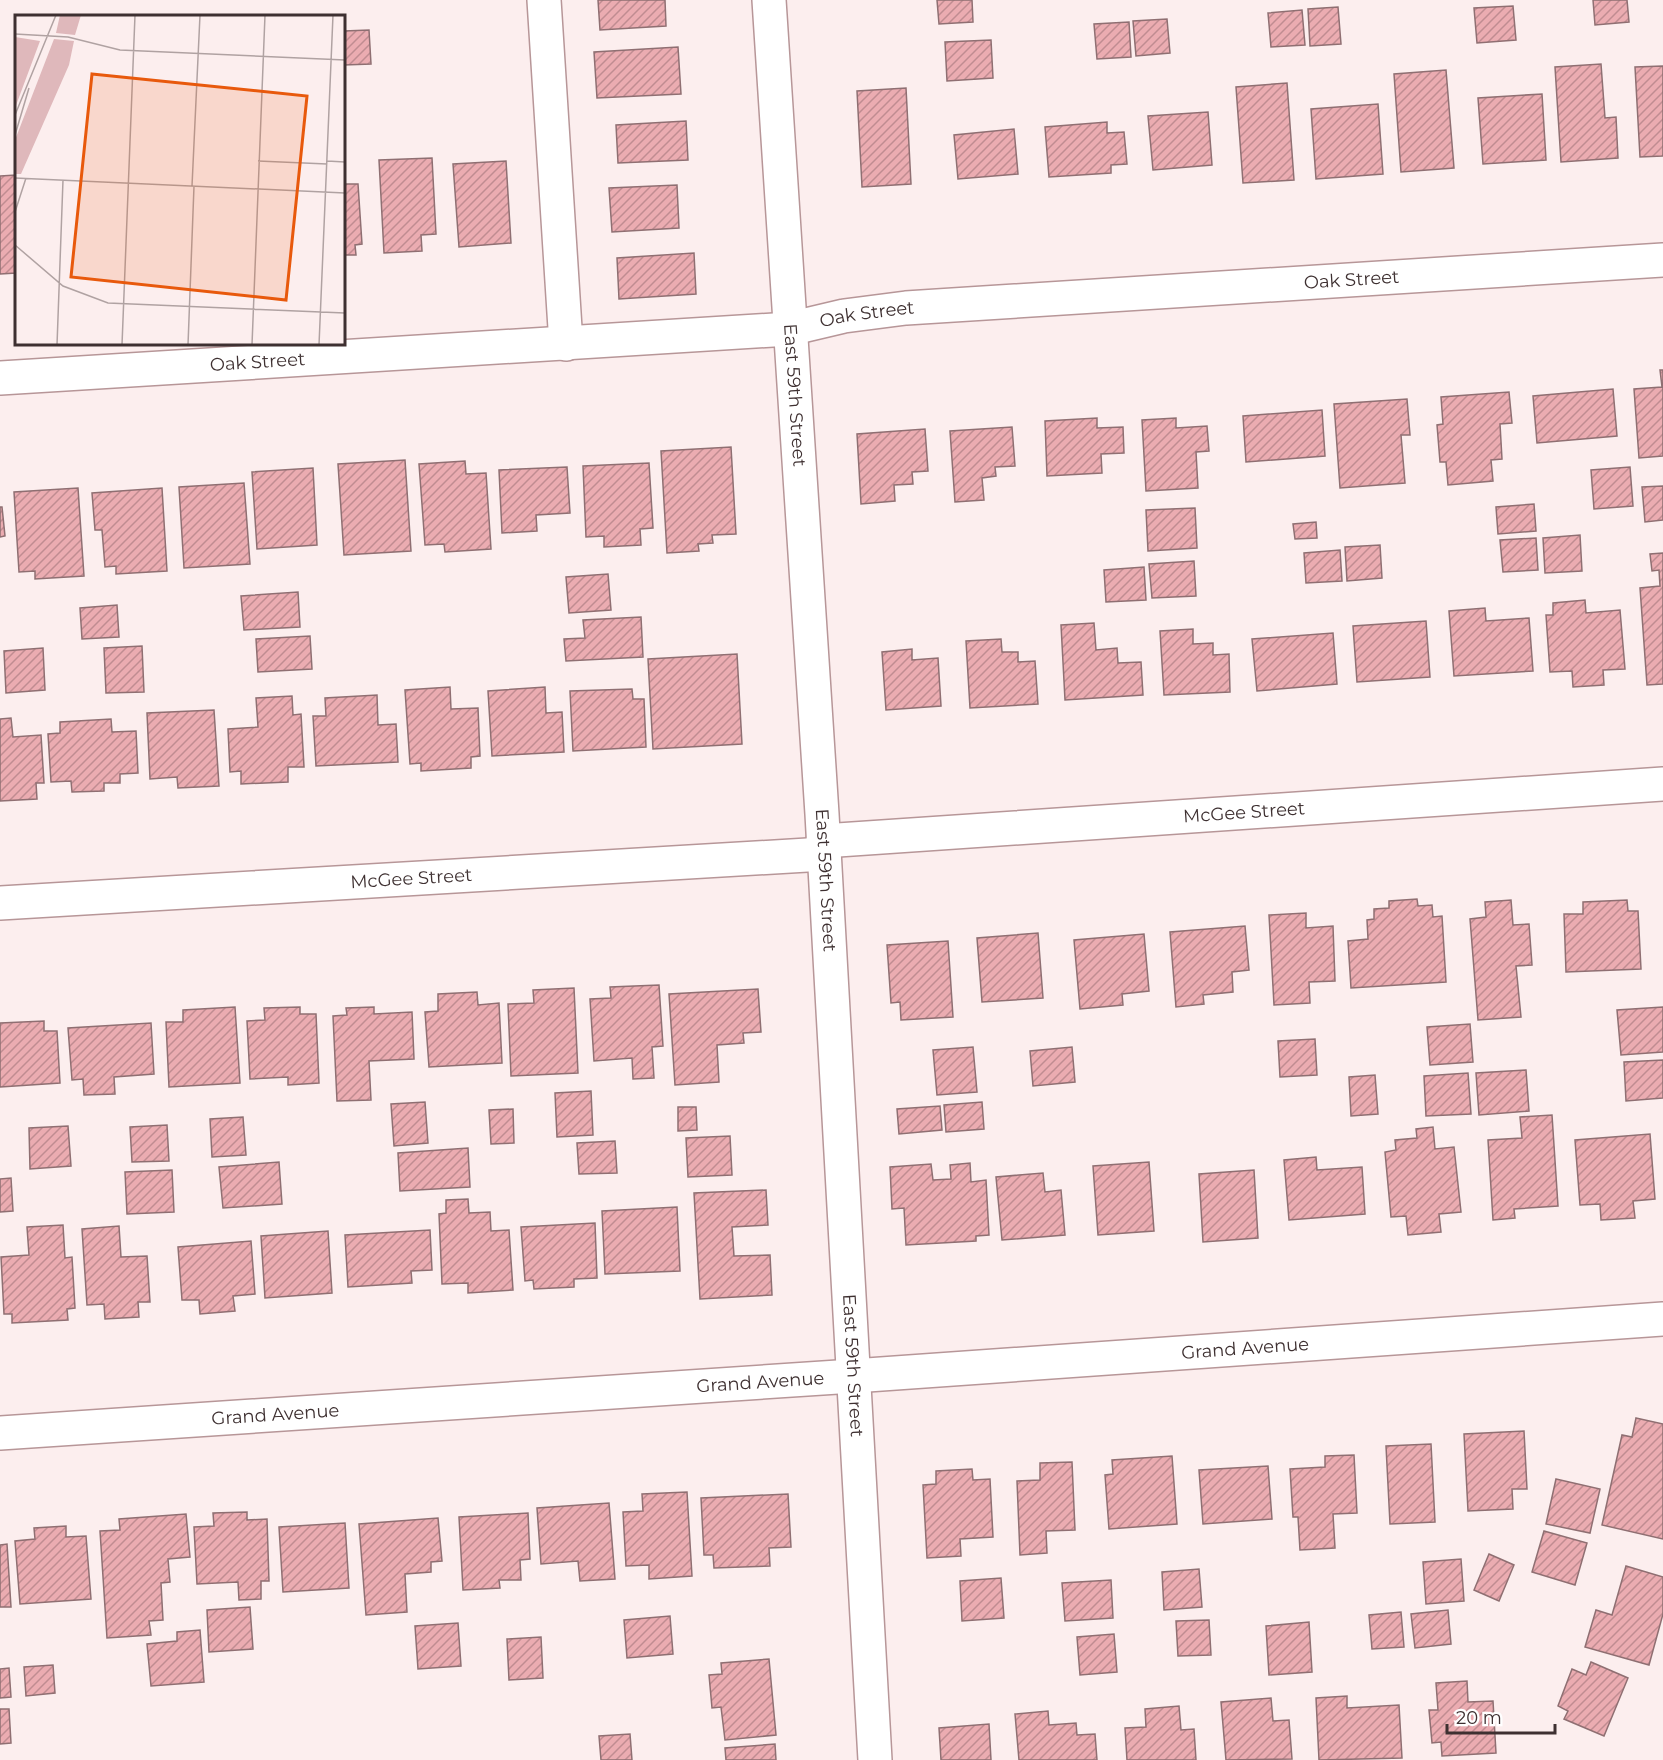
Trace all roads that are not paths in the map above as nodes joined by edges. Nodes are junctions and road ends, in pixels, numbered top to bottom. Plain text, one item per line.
1 (544, 0) edge
2 (769, 0) edge
3 (1663, 260) edge
4 (789, 329) junction
5 (566, 344) junction
6 (0, 378) edge
7 (1663, 784) edge
8 (824, 847) junction
9 (0, 903) edge
10 (1663, 1319) edge
11 (853, 1376) junction
12 (0, 1432) edge
13 (875, 1760) edge

1 - 5 street
2 - 4 street, East 59th Street
3 - 4 street, Oak Street
4 - 5 street, Oak Street
4 - 8 street, East 59th Street
5 - 6 street, Oak Street
7 - 8 street, McGee Street
8 - 9 street, McGee Street
8 - 11 street, East 59th Street
10 - 11 street, Grand Avenue
11 - 12 street, Grand Avenue
11 - 13 street, East 59th Street

